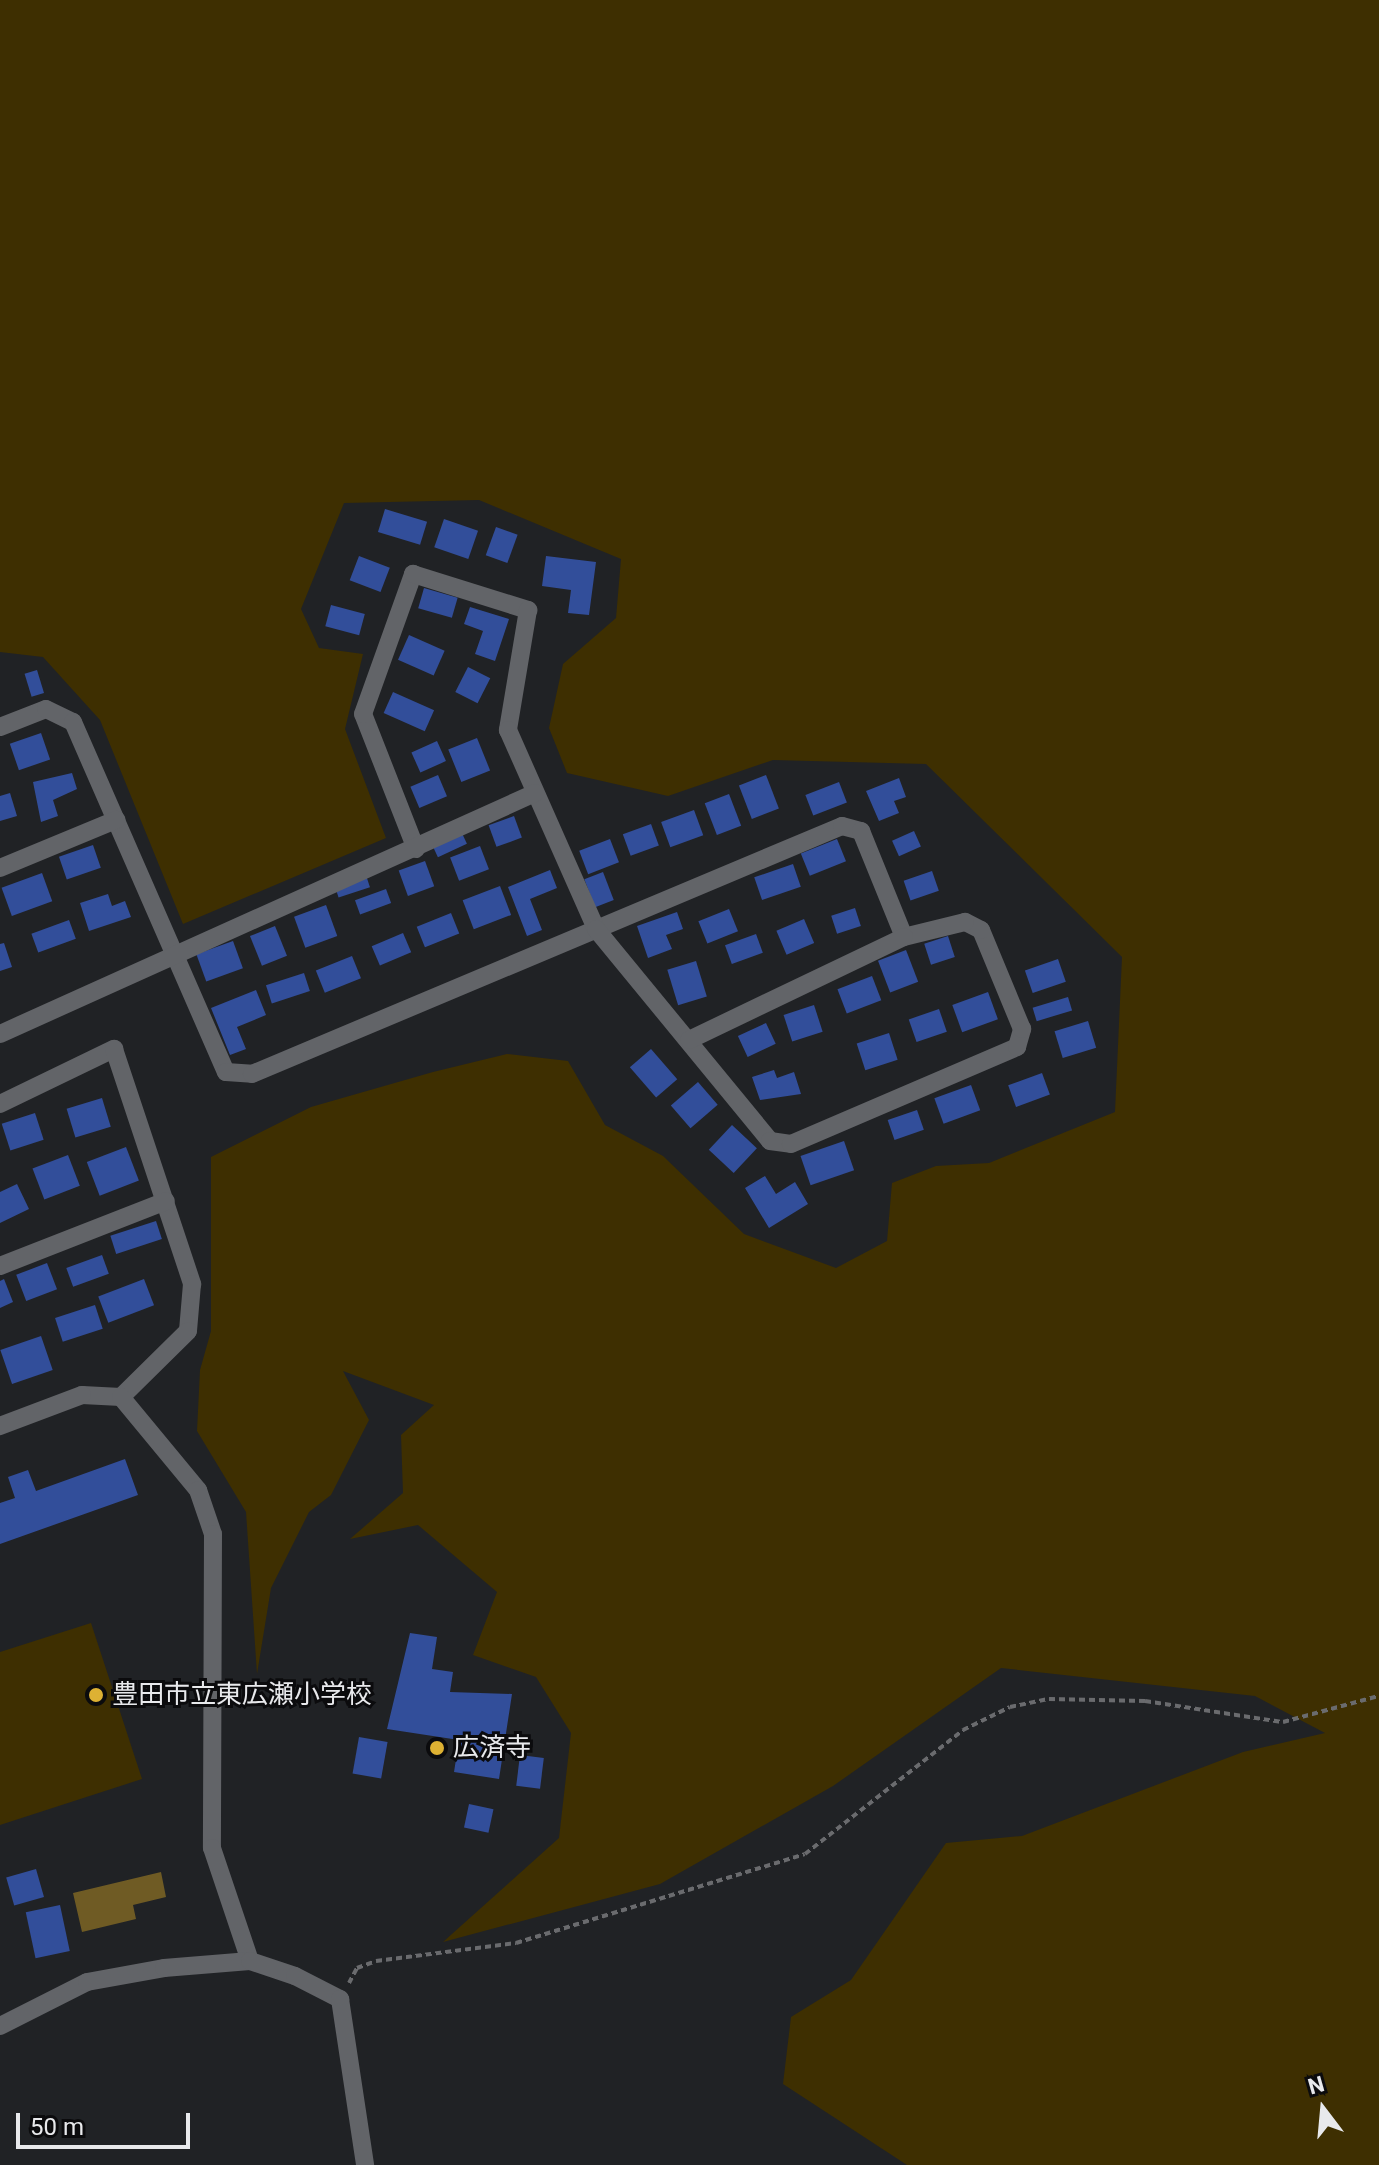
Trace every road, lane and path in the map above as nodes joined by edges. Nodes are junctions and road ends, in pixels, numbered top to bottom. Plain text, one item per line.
1 (0, 727) edge
2 (535, 793) junction
3 (116, 820) junction
4 (416, 849) junction
5 (0, 868) edge
6 (596, 929) junction
7 (904, 937) junction
8 (174, 953) junction
9 (0, 1034) edge
10 (689, 1040) junction
11 (0, 1104) edge
12 (166, 1201) junction
13 (0, 1266) edge
14 (121, 1397) junction
15 (0, 1426) edge
16 (1379, 1696) edge
17 (250, 1961) junction
18 (340, 1999) junction
19 (0, 2026) edge
20 (365, 2165) edge

1 - 3 street
2 - 4 street
2 - 4 street
2 - 6 street
3 - 5 street
3 - 8 street
4 - 8 street
6 - 7 street
6 - 8 street
6 - 10 street
7 - 10 street
7 - 10 street
8 - 9 street
11 - 12 street
12 - 13 street
12 - 14 street
14 - 15 street
14 - 17 street
16 - 18 path
17 - 18 street
17 - 19 street
18 - 20 street

